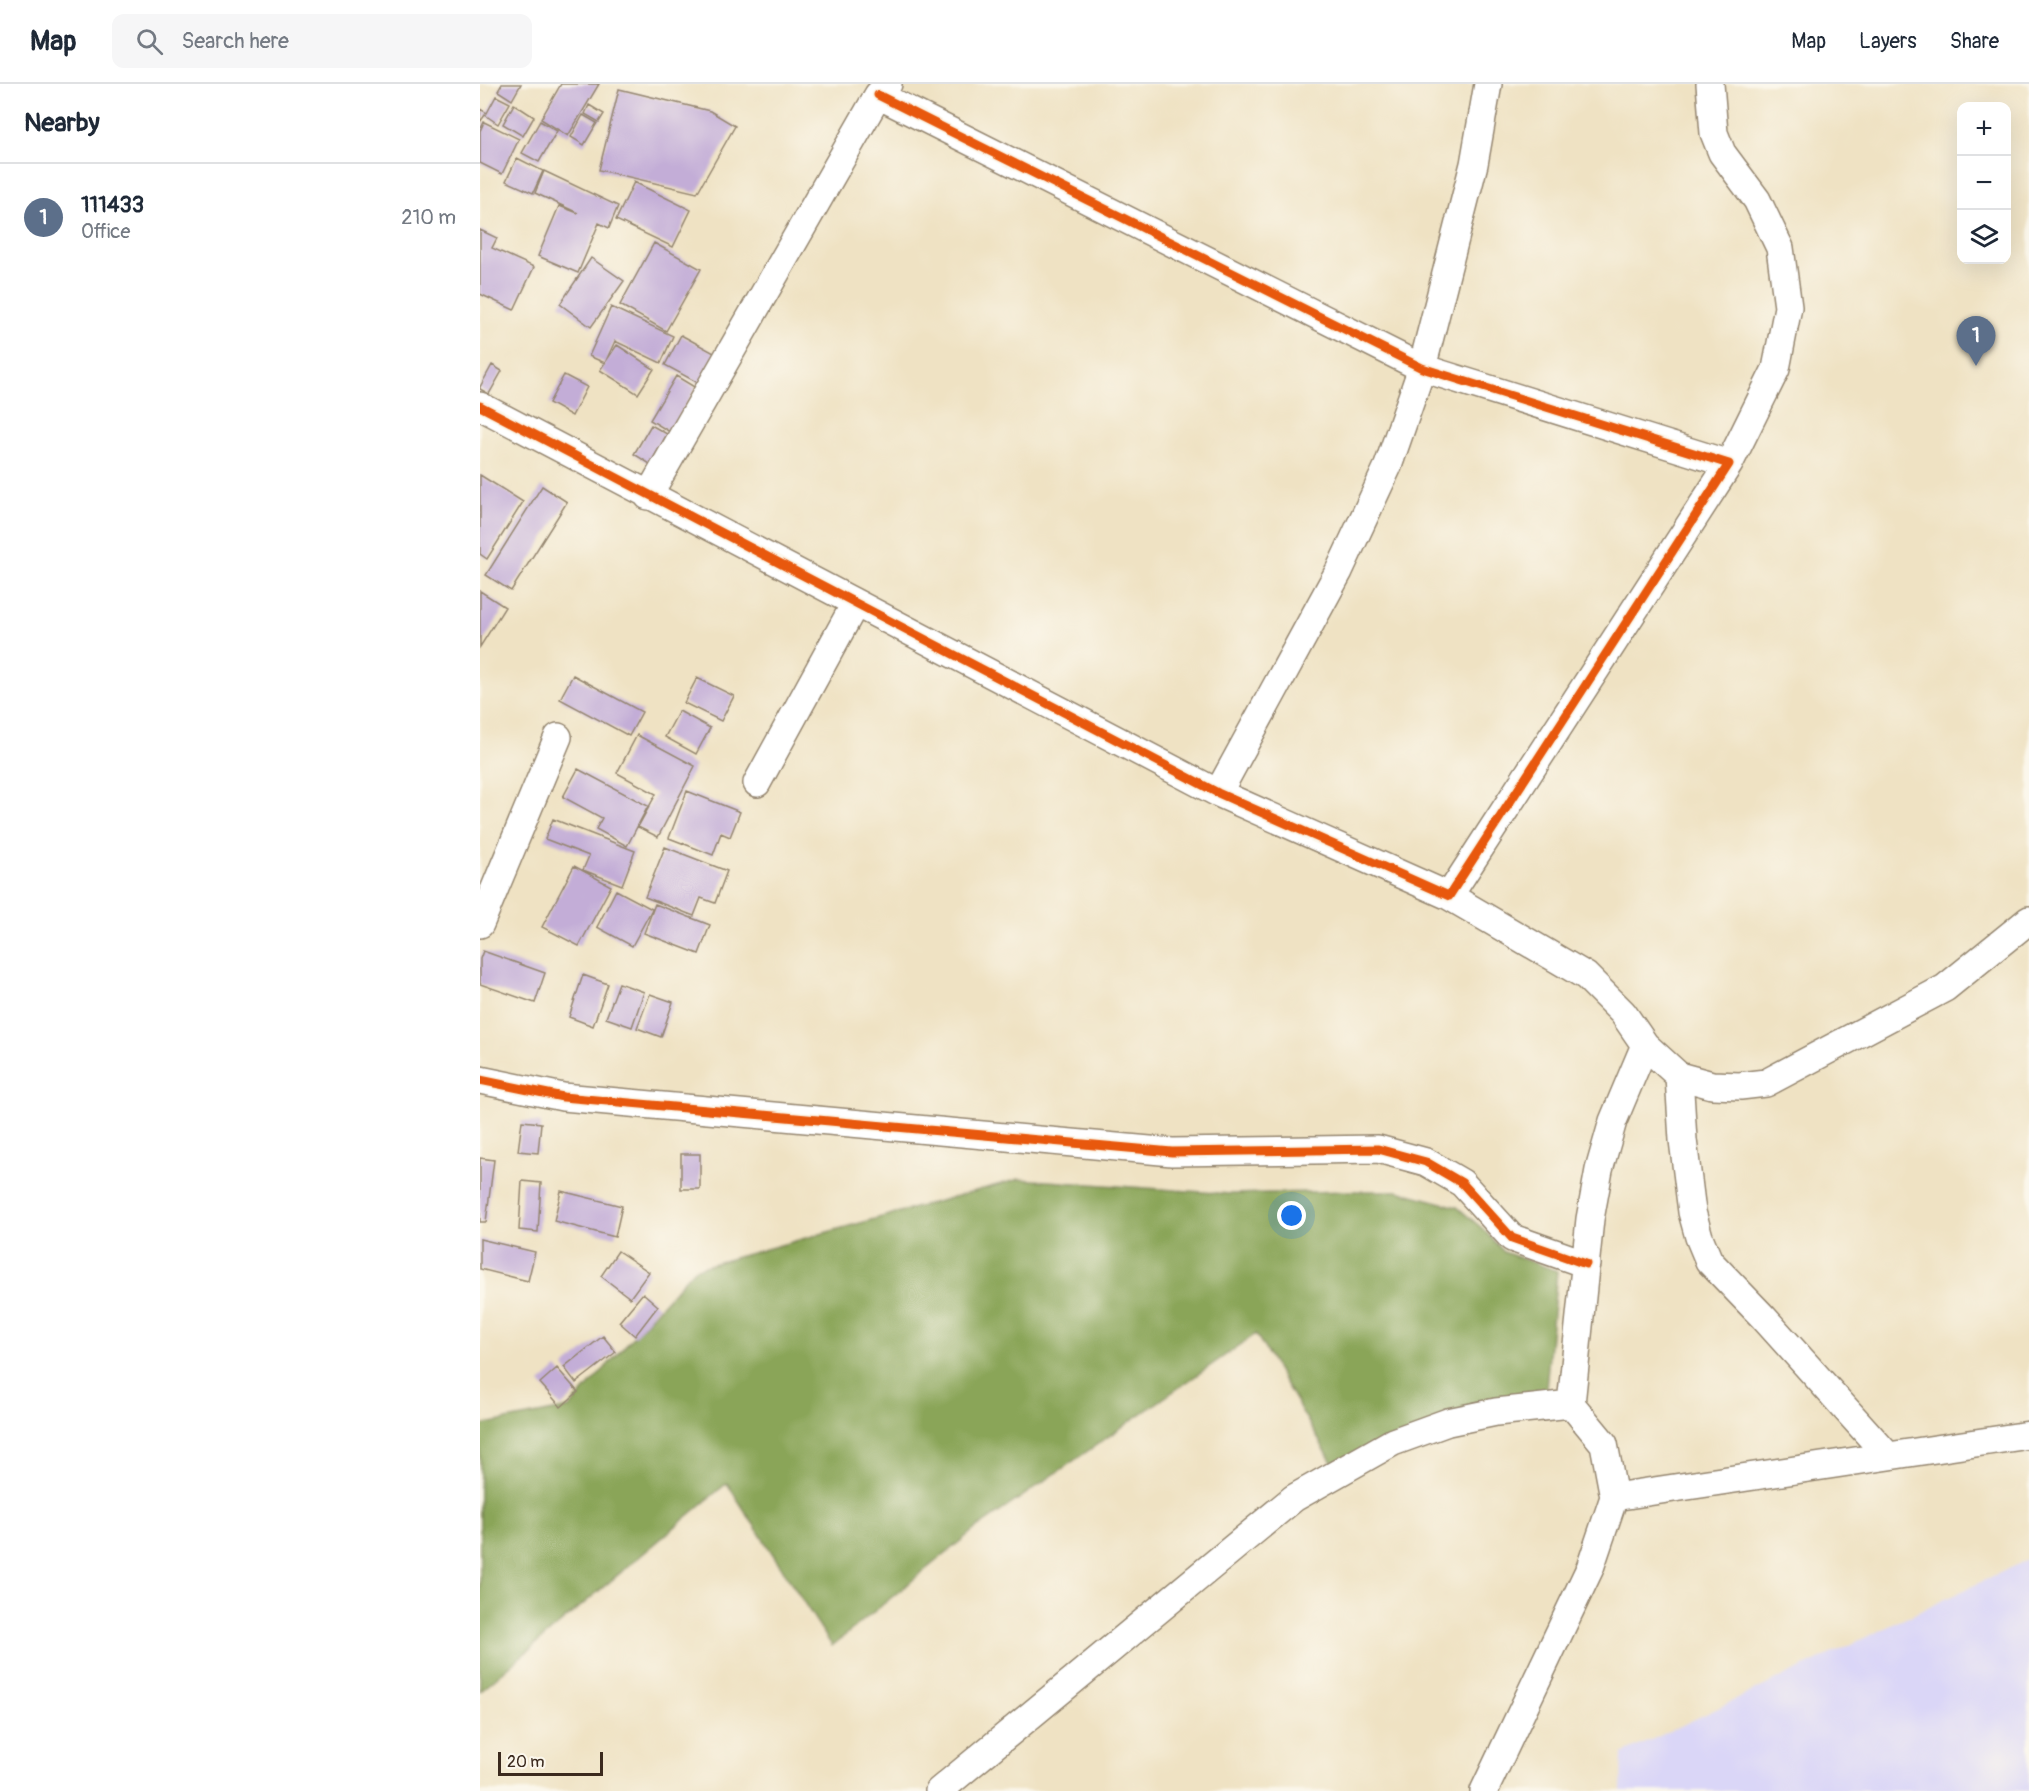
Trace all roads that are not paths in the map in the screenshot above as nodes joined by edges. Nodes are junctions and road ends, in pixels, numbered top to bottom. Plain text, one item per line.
1 (1488, 84) edge
2 (1710, 84) edge
3 (883, 90) edge
4 (1422, 368) junction
5 (480, 406) edge
6 (1729, 464) junction
7 (648, 496) junction
8 (855, 604) junction
9 (558, 737) dead end
10 (757, 783) dead end
11 (1218, 793) junction
12 (1449, 896) junction
13 (2029, 920) edge
14 (480, 924) edge
15 (1645, 1045) junction
16 (1679, 1076) junction
17 (480, 1080) edge
18 (1586, 1264) junction
19 (1571, 1404) junction
20 (2029, 1435) edge
21 (1888, 1456) junction
22 (1614, 1497) junction
23 (939, 1791) edge
24 (1484, 1791) edge

1 - 4 street
2 - 6 street
3 - 4 street
3 - 7 street
4 - 6 street
4 - 11 street
5 - 7 street
6 - 12 street
7 - 8 street
8 - 10 street
8 - 11 street
9 - 14 street
11 - 12 street
12 - 15 street
13 - 16 street
15 - 16 street
15 - 18 street
16 - 21 street
17 - 18 street
18 - 19 street
19 - 22 street
19 - 23 street
20 - 21 street
21 - 22 street
22 - 24 street

